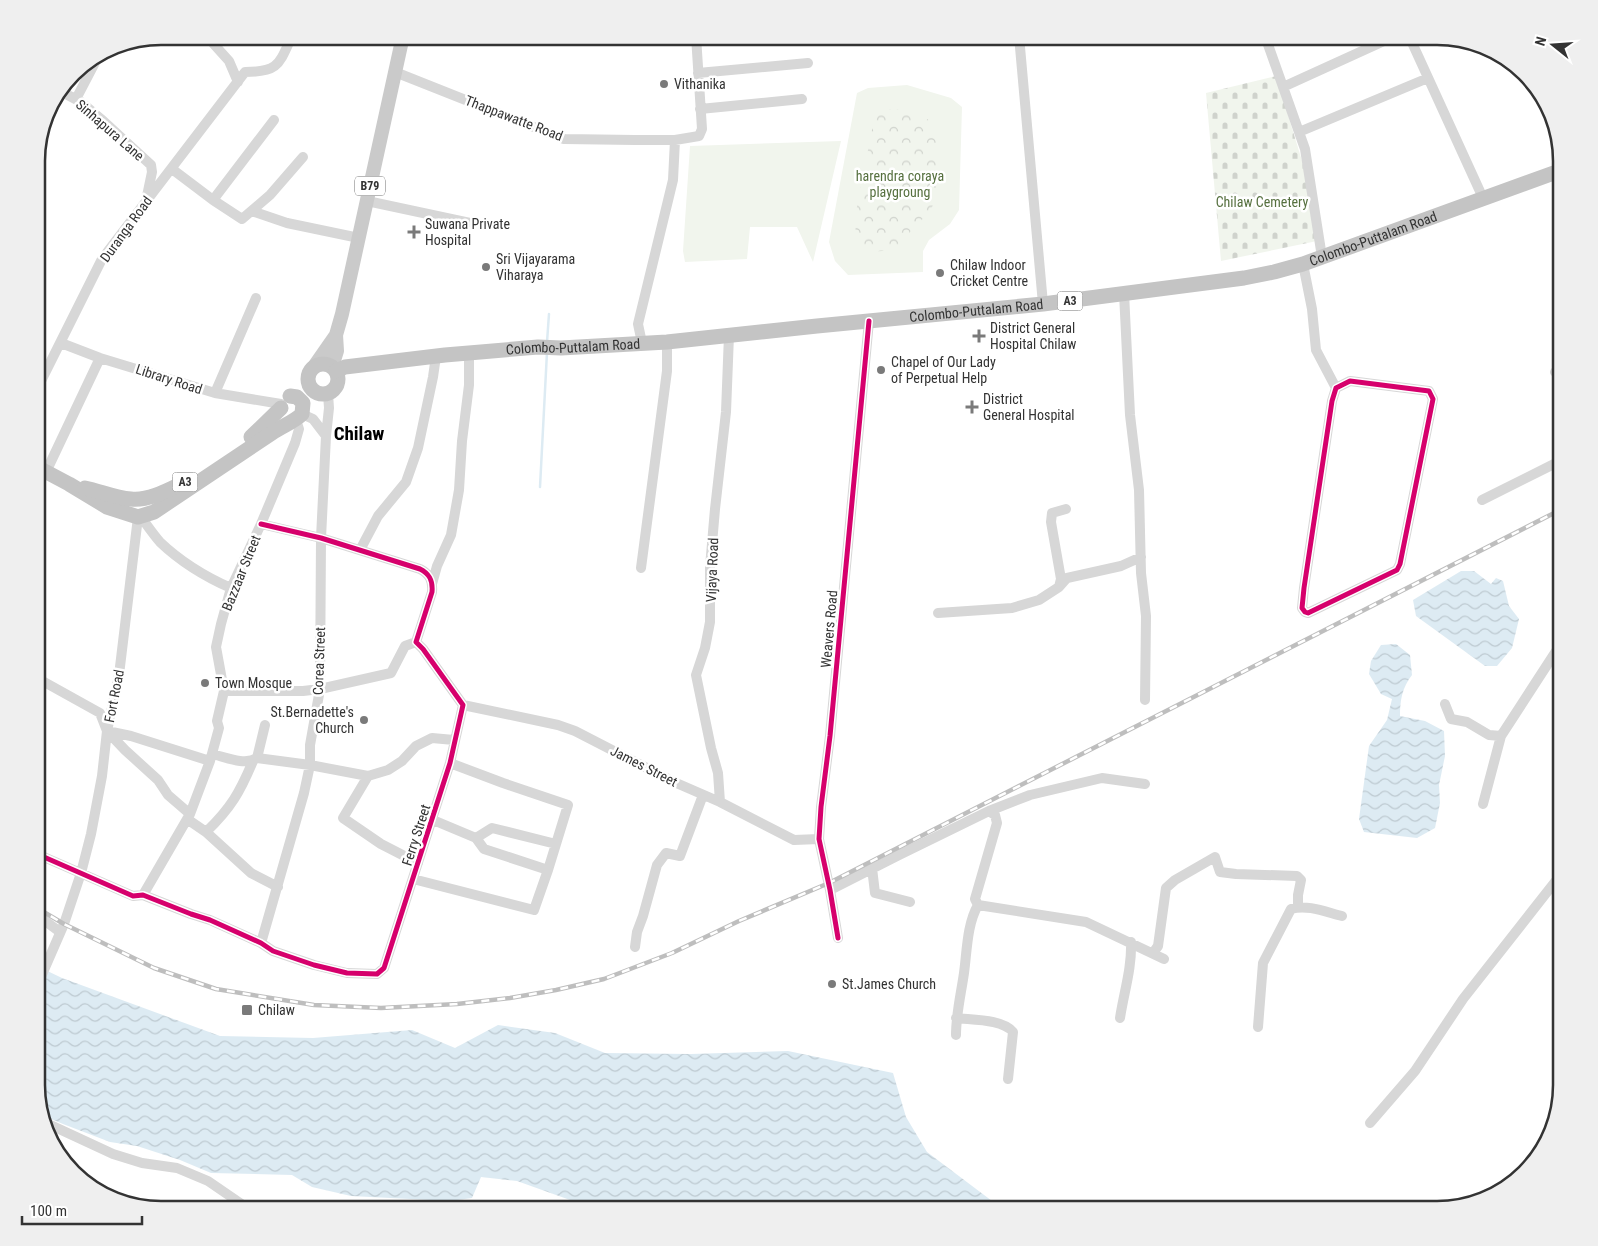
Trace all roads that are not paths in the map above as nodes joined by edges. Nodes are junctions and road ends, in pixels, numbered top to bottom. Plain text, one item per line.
1 (214, 45) edge
2 (288, 45) edge
3 (401, 45) edge
4 (696, 45) edge
5 (1020, 45) edge
6 (1269, 45) edge
7 (1375, 45) edge
8 (1413, 45) edge
9 (808, 63) dead end
10 (92, 67) edge
11 (395, 72) junction
12 (698, 73) junction
13 (1428, 78) junction
14 (238, 82) junction
15 (1283, 87) junction
16 (66, 94) edge
17 (76, 99) junction
18 (802, 99) dead end
19 (700, 109) junction
20 (274, 120) dead end
21 (1299, 132) junction
22 (675, 140) junction
23 (303, 157) dead end
24 (172, 168) junction
25 (1553, 173) edge
26 (1483, 198) junction
27 (212, 200) junction
28 (367, 201) junction
29 (145, 203) junction
30 (252, 210) junction
31 (470, 223) dead end
32 (359, 238) junction
33 (1322, 257) junction
34 (1303, 264) junction
35 (1124, 293) junction
36 (256, 298) dead end
37 (1043, 304) junction
38 (869, 321) junction
39 (336, 335) junction
40 (729, 335) junction
41 (668, 342) junction
42 (61, 343) junction
43 (642, 343) junction
44 (469, 353) junction
45 (436, 356) junction
46 (100, 358) junction
47 (45, 372) edge
48 (311, 373) junction
49 (333, 379) junction
50 (1336, 388) junction
51 (214, 394) junction
52 (284, 403) junction
53 (299, 417) junction
54 (326, 436) junction
55 (45, 462) edge
56 (1553, 464) edge
57 (45, 472) edge
58 (69, 484) junction
59 (137, 499) junction
60 (1482, 500) dead end
61 (1066, 509) dead end
62 (137, 517) junction
63 (261, 524) junction
64 (321, 538) junction
65 (360, 550) junction
66 (1141, 557) junction
67 (641, 568) dead end
68 (432, 584) junction
69 (1059, 587) junction
70 (231, 588) junction
71 (938, 613) dead end
72 (416, 642) junction
73 (1553, 656) edge
74 (45, 683) edge
75 (320, 689) junction
76 (224, 691) junction
77 (1145, 700) dead end
78 (1445, 704) dead end
79 (463, 705) junction
80 (265, 725) dead end
81 (107, 731) junction
82 (1501, 736) junction
83 (454, 740) junction
84 (211, 758) junction
85 (255, 760) junction
86 (450, 763) junction
87 (310, 765) junction
88 (368, 776) junction
89 (1145, 784) dead end
90 (704, 795) junction
91 (720, 802) junction
92 (1483, 804) dead end
93 (989, 811) junction
94 (189, 817) junction
95 (433, 820) junction
96 (206, 832) junction
97 (476, 838) junction
98 (819, 839) junction
99 (556, 844) junction
100 (45, 858) edge
101 (418, 863) junction
102 (872, 868) junction
103 (548, 870) junction
104 (81, 873) junction
105 (413, 879) junction
106 (1553, 884) edge
107 (278, 887) junction
108 (830, 890) junction
109 (143, 894) junction
110 (910, 902) dead end
111 (978, 905) junction
112 (1298, 907) junction
113 (1342, 916) dead end
114 (45, 921) edge
115 (60, 932) junction
116 (838, 938) dead end
117 (1131, 942) junction
118 (261, 943) junction
119 (635, 947) dead end
120 (1153, 953) junction
121 (1164, 959) dead end
122 (45, 968) edge
123 (956, 1018) junction
124 (1120, 1018) dead end
125 (1258, 1027) dead end
126 (956, 1034) dead end
127 (1008, 1079) dead end
128 (1370, 1123) dead end
129 (53, 1126) edge
130 (237, 1201) edge

1 - 14 street
2 - 14 street
3 - 11 main road, B79
4 - 12 street, Thappawatte Road
5 - 37 street
6 - 15 street
7 - 15 street
8 - 13 street
9 - 12 street
10 - 17 street
11 - 22 street, Thappawatte Road
11 - 28 main road, B79
12 - 19 street, Thappawatte Road
13 - 21 street
13 - 26 street
14 - 24 street, Duranga Road
15 - 21 street
16 - 17 street, Sinhapura Lane
17 - 29 street, Sinhapura Lane
18 - 19 street
19 - 22 street, Thappawatte Road
20 - 27 street
21 - 33 street
22 - 43 street
23 - 30 street
24 - 27 street
24 - 29 street, Duranga Road
25 - 26 highway, Colombo-Puttalam Road / A3
26 - 33 highway, Colombo-Puttalam Road / A3
27 - 30 street
28 - 31 street
28 - 32 main road, B79
29 - 42 street, Duranga Road
30 - 32 street
32 - 39 main road, B79
33 - 34 highway, Colombo-Puttalam Road / A3
34 - 35 highway, Colombo-Puttalam Road / A3
34 - 50 street
35 - 37 highway, Colombo-Puttalam Road / A3
35 - 66 street
36 - 51 street
37 - 38 highway, Colombo-Puttalam Road / A3
38 - 40 highway, Colombo-Puttalam Road / A3
38 - 98 street, Weavers Road
39 - 48 main road, B79
39 - 49 main road, B79
40 - 41 highway, Colombo-Puttalam Road / A3
40 - 91 street, Vijaya Road
41 - 43 highway, Colombo-Puttalam Road / A3
41 - 67 street
42 - 46 street, Library Road
42 - 47 street, Duranga Road
43 - 44 highway, Colombo-Puttalam Road / A3
44 - 45 highway, Colombo-Puttalam Road / A3
44 - 68 street
45 - 49 highway, Colombo-Puttalam Road / A3
45 - 65 street
46 - 51 street, Library Road
46 - 55 street
48 - 49 highway, Colombo-Puttalam Road
48 - 49 highway
48 - 52 highway, A3
49 - 54 street, Corea Street
50 - 50 street
51 - 52 street, Library Road
52 - 53 highway
52 - 53 highway
52 - 59 highway, A3
53 - 54 street
53 - 62 highway, A3
53 - 63 street, Bazzaar Street
54 - 64 street, Corea Street
56 - 60 street
57 - 58 highway, A3
58 - 59 highway, A3
58 - 62 highway, A3
59 - 62 highway
61 - 69 street
62 - 70 street
62 - 81 street, Fort Road
63 - 64 street
63 - 70 street, Bazzaar Street
64 - 65 street
64 - 75 street, Corea Street
65 - 68 street
66 - 69 street
66 - 77 street
68 - 72 street
69 - 71 street
70 - 76 street, Bazzaar Street
72 - 75 street
72 - 79 street
73 - 82 street
74 - 81 street
75 - 76 street
75 - 87 street, Corea Street
76 - 84 street, Bazzaar Street
78 - 82 street
79 - 83 street, Ferry Street
79 - 90 street, James Street
80 - 85 street
81 - 84 street
81 - 94 street
81 - 104 street, Fort Road
82 - 92 street
83 - 86 street, Ferry Street
83 - 88 street
84 - 85 street
84 - 94 street, Bazzaar Street
85 - 87 street
85 - 96 street
86 - 95 street, Ferry Street
86 - 99 street
87 - 88 street
87 - 107 street, Corea Street
88 - 101 street
89 - 93 street
90 - 91 street, James Street
90 - 119 street
91 - 98 street, James Street
93 - 102 street
93 - 111 street
94 - 96 street
94 - 109 street, Bazzaar Street
95 - 97 street
95 - 101 street, Ferry Street
96 - 107 street
97 - 99 street
97 - 103 street
98 - 108 street, Weavers Road
99 - 103 street
100 - 104 street, Ferry Street
101 - 105 street, Ferry Street
102 - 108 street
102 - 110 street
103 - 105 street
104 - 109 street, Ferry Street
104 - 115 street, Fort Road
105 - 118 street, Ferry Street
106 - 128 street
107 - 118 street, Corea Street
108 - 116 street, Weavers Road
109 - 118 street, Ferry Street
111 - 117 street
111 - 123 street
112 - 113 street
112 - 120 street
112 - 125 street
114 - 115 street
115 - 122 street, Fort Road
117 - 120 street
117 - 124 street
120 - 121 street
123 - 126 street
123 - 127 street
129 - 130 street

